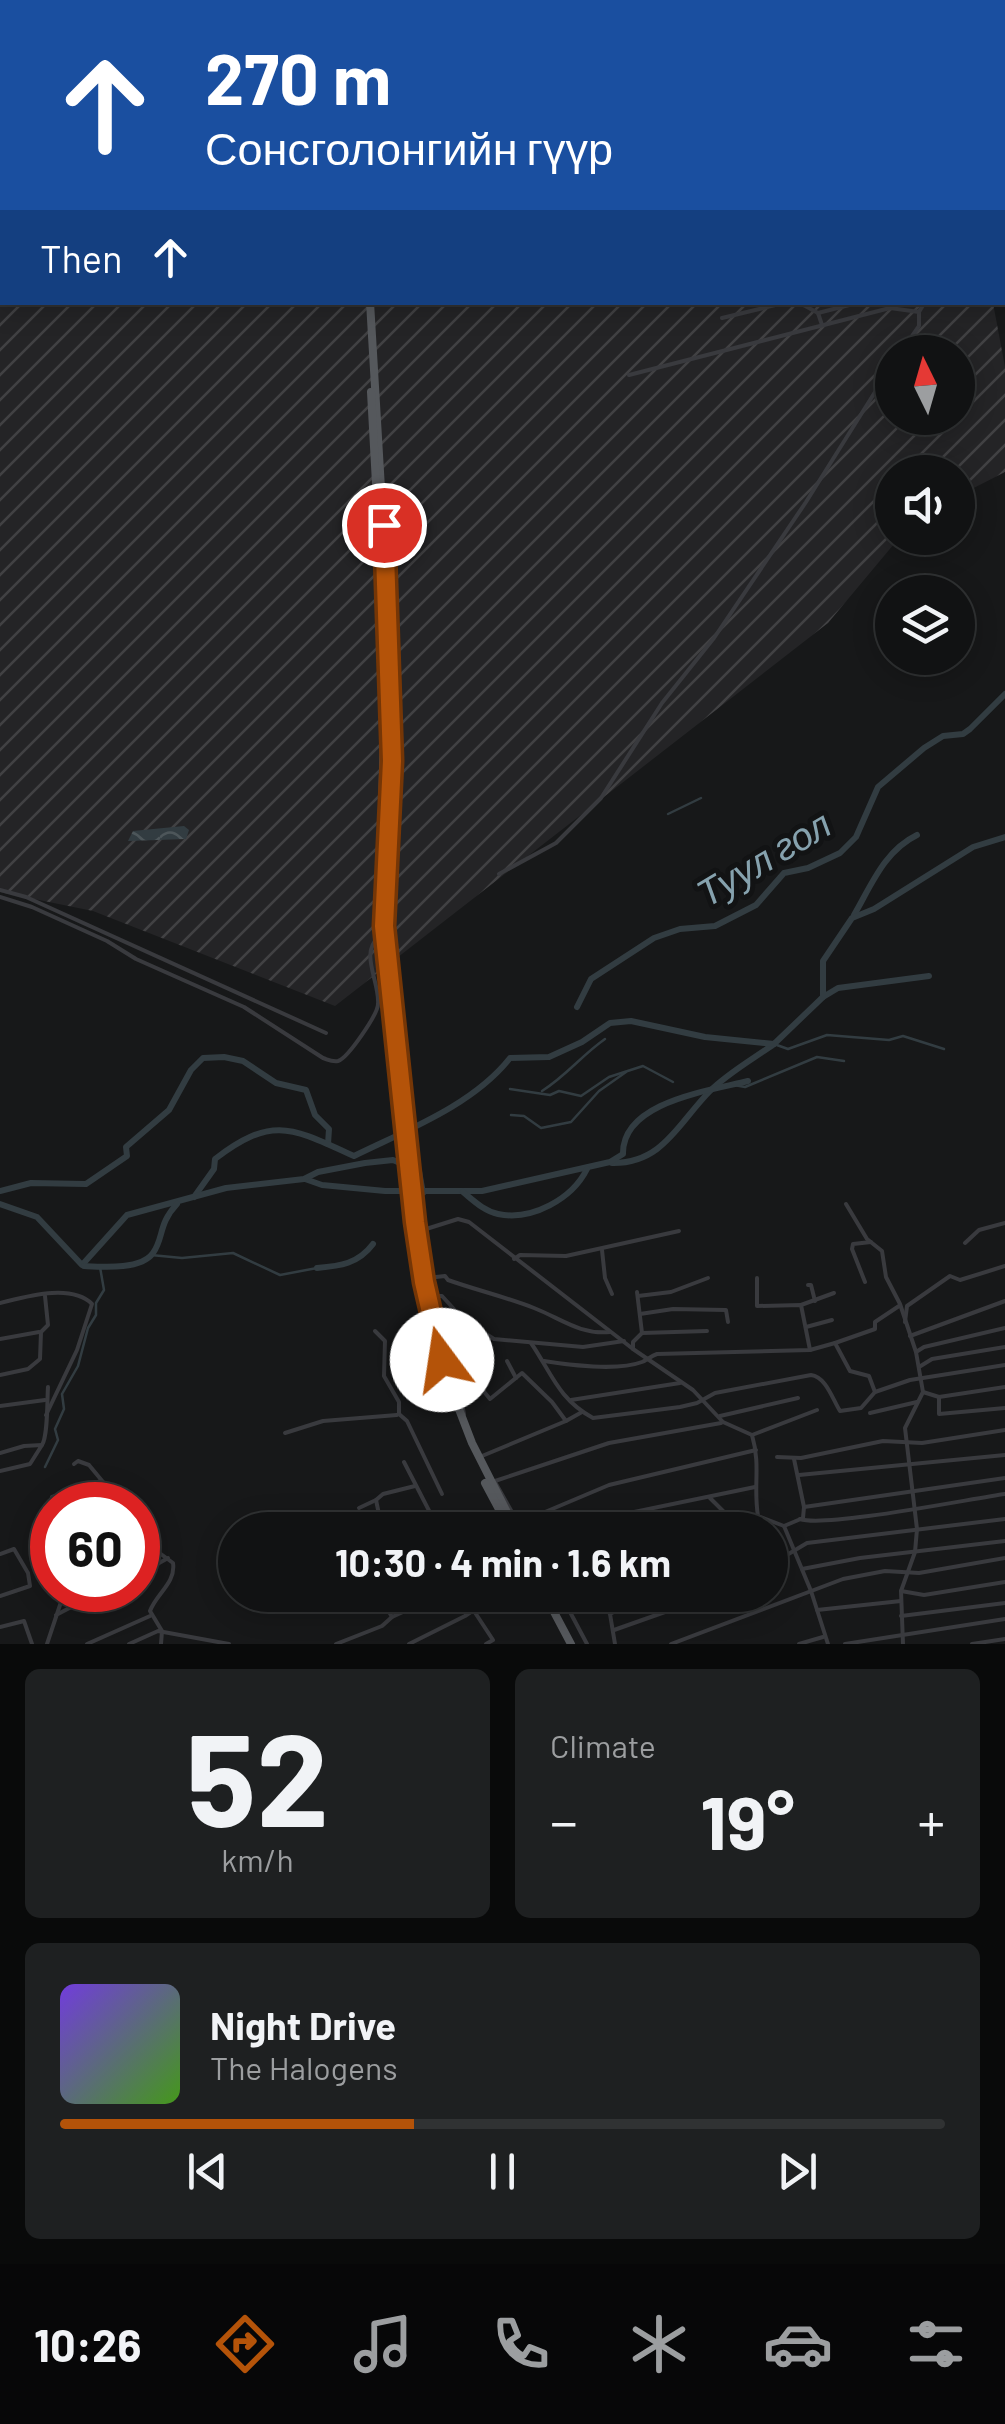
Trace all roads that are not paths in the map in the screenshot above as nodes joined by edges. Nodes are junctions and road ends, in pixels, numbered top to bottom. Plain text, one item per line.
1 (367, 305) edge
2 (367, 305) edge
3 (776, 305) edge
4 (803, 305) edge
5 (849, 305) edge
6 (924, 305) edge
7 (919, 312) junction
8 (818, 313) junction
9 (722, 318) dead end
10 (822, 325) junction
11 (912, 335) edge
12 (629, 374) dead end
13 (875, 391) edge
14 (498, 874) dead end
15 (0, 893) edge
16 (379, 937) junction
17 (326, 1033) dead end
18 (396, 1066) junction
19 (846, 1204) dead end
20 (412, 1223) junction
21 (1005, 1223) edge
22 (679, 1231) dead end
23 (870, 1242) junction
24 (965, 1243) dead end
25 (602, 1250) junction
26 (514, 1259) junction
27 (1005, 1266) edge
28 (708, 1278) dead end
29 (757, 1278) dead end
30 (426, 1280) junction
31 (865, 1282) dead end
32 (808, 1285) dead end
33 (834, 1293) dead end
34 (612, 1294) dead end
35 (45, 1295) junction
36 (428, 1297) junction
37 (815, 1301) junction
38 (1005, 1301) edge
39 (0, 1303) edge
40 (900, 1304) junction
41 (801, 1306) junction
42 (640, 1314) junction
43 (832, 1320) dead end
44 (728, 1322) dead end
45 (905, 1322) junction
46 (806, 1327) junction
47 (1005, 1328) edge
48 (375, 1331) dead end
49 (707, 1331) dead end
50 (41, 1332) junction
51 (612, 1332) junction
52 (642, 1333) junction
53 (910, 1336) junction
54 (0, 1339) edge
55 (441, 1341) junction
56 (624, 1342) junction
57 (834, 1343) junction
58 (531, 1344) junction
59 (1005, 1347) edge
60 (633, 1349) junction
61 (810, 1350) junction
62 (916, 1352) junction
63 (648, 1358) junction
64 (506, 1361) dead end
65 (544, 1362) junction
66 (1005, 1365) edge
67 (918, 1367) junction
68 (0, 1375) edge
69 (516, 1378) junction
70 (920, 1378) junction
71 (683, 1383) junction
72 (469, 1384) junction
73 (48, 1387) dead end
74 (1005, 1387) edge
75 (876, 1392) junction
76 (923, 1392) junction
77 (940, 1397) junction
78 (704, 1398) junction
79 (798, 1398) dead end
80 (46, 1400) junction
81 (571, 1400) junction
82 (917, 1402) junction
83 (0, 1406) edge
84 (1005, 1408) edge
85 (817, 1410) dead end
86 (582, 1412) junction
87 (399, 1414) junction
88 (870, 1414) dead end
89 (46, 1415) junction
90 (722, 1419) junction
91 (465, 1421) junction
92 (566, 1421) junction
93 (1005, 1430) edge
94 (285, 1433) dead end
95 (752, 1435) junction
96 (906, 1440) junction
97 (42, 1445) junction
98 (756, 1450) junction
99 (0, 1453) edge
100 (1005, 1455) edge
101 (482, 1456) junction
102 (777, 1457) dead end
103 (793, 1457) junction
104 (404, 1462) dead end
105 (74, 1464) dead end
106 (910, 1464) junction
107 (0, 1471) edge
108 (798, 1476) junction
109 (1005, 1478) edge
110 (100, 1481) joint
111 (97, 1482) edge
112 (495, 1482) junction
113 (415, 1486) junction
114 (755, 1487) junction
115 (911, 1491) junction
116 (442, 1494) dead end
117 (1005, 1494) edge
118 (709, 1498) junction
119 (376, 1500) junction
120 (804, 1507) junction
121 (913, 1507) junction
122 (358, 1508) dead end
123 (378, 1512) edge
124 (429, 1512) edge
125 (507, 1512) edge
126 (508, 1512) edge
127 (509, 1512) edge
128 (551, 1512) edge
129 (641, 1512) edge
130 (723, 1512) edge
131 (758, 1512) edge
132 (800, 1519) junction
133 (1005, 1519) edge
134 (788, 1524) edge
135 (916, 1530) junction
136 (788, 1536) edge
137 (1005, 1541) edge
138 (794, 1551) junction
139 (160, 1552) edge
140 (915, 1552) junction
141 (0, 1554) edge
142 (788, 1554) edge
143 (169, 1558) junction
144 (1005, 1558) edge
145 (160, 1563) edge
146 (802, 1569) junction
147 (909, 1570) junction
148 (1005, 1582) edge
149 (812, 1591) junction
150 (901, 1591) junction
151 (0, 1596) edge
152 (901, 1601) junction
153 (1005, 1603) edge
154 (817, 1610) junction
155 (60, 1612) edge
156 (389, 1612) edge
157 (403, 1612) edge
158 (472, 1612) edge
159 (475, 1612) edge
160 (559, 1612) edge
161 (562, 1612) edge
162 (614, 1612) edge
163 (665, 1612) edge
164 (56, 1614) joint
165 (610, 1614) joint
166 (150, 1616) junction
167 (901, 1616) junction
168 (392, 1617) junction
169 (1005, 1619) edge
170 (0, 1627) edge
171 (573, 1627) junction
172 (614, 1630) junction
173 (162, 1632) junction
174 (902, 1633) junction
175 (1005, 1640) edge
176 (823, 1641) edge
177 (32, 1644) edge
178 (46, 1644) edge
179 (87, 1644) edge
180 (129, 1644) edge
181 (161, 1644) edge
182 (229, 1644) edge
183 (338, 1644) edge
184 (409, 1644) edge
185 (486, 1644) edge
186 (574, 1644) edge
187 (586, 1644) edge
188 (615, 1644) edge
189 (670, 1644) edge
190 (799, 1644) edge
191 (845, 1644) edge
192 (903, 1644) edge
193 (972, 1644) edge

1 - 16 main road
2 - 18 main road
3 - 9 street
4 - 8 street
5 - 8 street
6 - 7 street
7 - 10 street
7 - 11 street
8 - 10 street
10 - 12 street
13 - 14 street
15 - 16 street
15 - 17 street
16 - 18 main road
18 - 20 main road
19 - 23 street
20 - 30 main road
20 - 125 main road
21 - 24 street
22 - 25 street
23 - 31 street
23 - 40 street
25 - 26 street
25 - 34 street
26 - 30 street
26 - 51 street
27 - 45 street
28 - 42 street
29 - 41 street
30 - 36 main road
30 - 51 street
32 - 37 street
33 - 37 street
35 - 39 street
35 - 50 street
35 - 89 street
36 - 55 main road
36 - 58 street
37 - 41 street
38 - 53 street
40 - 45 street
40 - 57 street
41 - 46 street
42 - 44 street
42 - 52 street
43 - 46 street
45 - 53 street
46 - 61 street
47 - 62 street
48 - 87 street
49 - 52 street
50 - 54 street
50 - 68 street
51 - 56 street
52 - 60 street
53 - 62 street
55 - 72 street
55 - 91 main road
56 - 58 street
56 - 60 street
57 - 61 street
57 - 75 street
58 - 65 street
59 - 67 street
60 - 63 street
61 - 63 street
62 - 67 street
63 - 65 street
63 - 71 street
64 - 69 street
65 - 81 street
66 - 70 street
67 - 70 street
69 - 72 street
69 - 92 street
70 - 75 street
70 - 76 street
71 - 78 street
71 - 81 street
72 - 91 street
73 - 80 street
74 - 77 street
75 - 78 street
76 - 77 street
76 - 82 street
77 - 84 street
78 - 86 street
78 - 90 street
79 - 90 street
80 - 83 street
80 - 89 street
81 - 86 street
82 - 88 street
82 - 96 street
85 - 95 street
86 - 92 street
87 - 94 street
87 - 116 street
89 - 97 street
90 - 95 street
90 - 112 street
91 - 101 street
91 - 126 main road
92 - 101 street
93 - 96 street
95 - 98 street
96 - 103 street
96 - 106 street
97 - 99 street
97 - 107 street
98 - 114 street
98 - 128 street
100 - 106 street
101 - 112 street
102 - 103 street
103 - 108 street
104 - 113 street
105 - 110 street
106 - 108 street
106 - 115 street
108 - 120 street
109 - 115 street
110 - 111 street
112 - 127 street
113 - 119 street
113 - 124 street
114 - 118 street
114 - 131 street
115 - 120 street
115 - 121 street
117 - 121 street
118 - 129 street
118 - 130 street
119 - 122 street
119 - 123 street
120 - 132 street
121 - 132 street
121 - 135 street
132 - 134 street
133 - 135 street
135 - 138 street
135 - 140 street
136 - 138 street
137 - 140 street
138 - 142 street
138 - 146 street
139 - 143 street
140 - 146 street
140 - 147 street
141 - 151 street
143 - 145 street
143 - 166 street
144 - 147 street
146 - 149 street
147 - 149 street
147 - 150 street
148 - 150 street
149 - 154 street
149 - 189 street
150 - 152 street
152 - 154 street
152 - 167 street
153 - 167 street
154 - 176 street
155 - 164 street
156 - 168 street
157 - 168 street
158 - 184 street
159 - 185 street
160 - 186 main road
161 - 171 main road
162 - 165 street
163 - 172 street
164 - 178 street
165 - 172 street
166 - 173 street
166 - 179 street
167 - 174 street
168 - 183 street
169 - 174 street
170 - 177 street
171 - 186 main road
171 - 187 street
172 - 188 street
173 - 180 street
173 - 181 street
173 - 182 street
174 - 191 street
174 - 192 street
175 - 193 street
176 - 190 street

